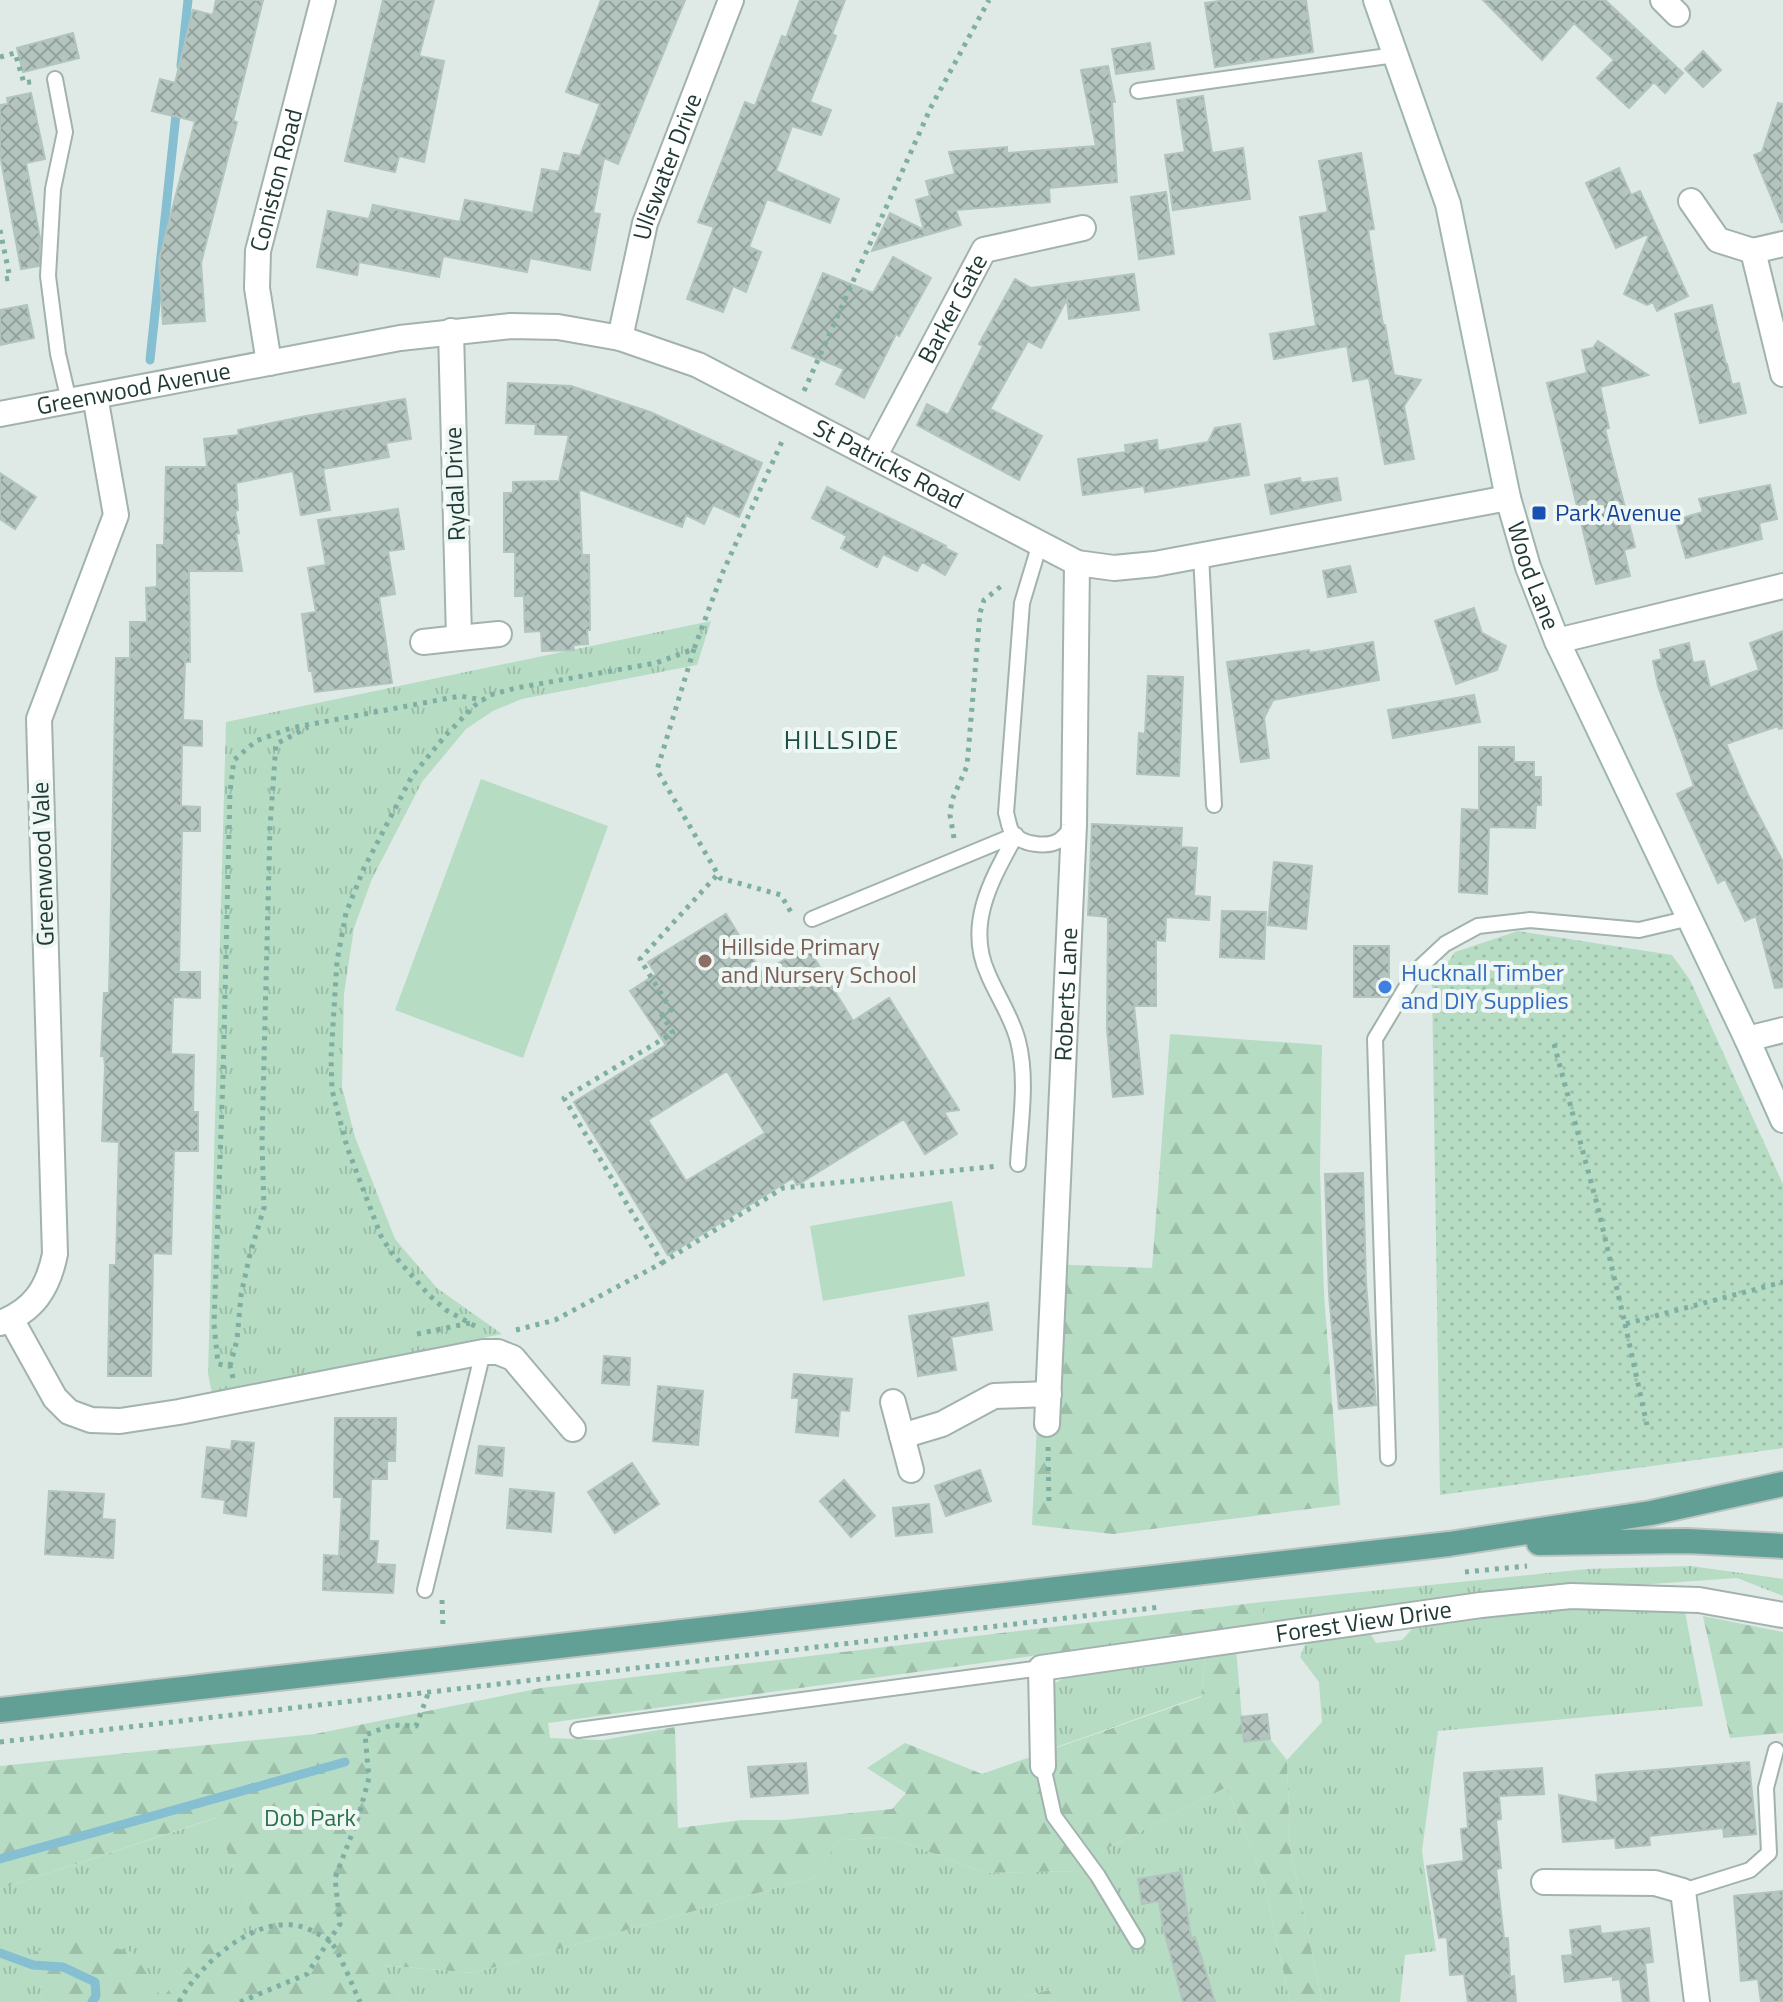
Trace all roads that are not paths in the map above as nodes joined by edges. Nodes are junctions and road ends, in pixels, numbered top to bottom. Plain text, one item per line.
1 (323, 0) edge
2 (731, 0) edge
3 (1376, 0) edge
4 (1395, 55) junction
5 (55, 79) road end
6 (1138, 91) dead end
7 (1691, 201) dead end
8 (1083, 228) dead end
9 (1783, 244) edge
10 (1753, 251) junction
11 (451, 331) junction
12 (620, 338) junction
13 (269, 363) junction
14 (1783, 374) edge
15 (95, 396) junction
16 (69, 401) junction
17 (0, 414) edge
18 (874, 457) junction
19 (1508, 498) junction
20 (1038, 550) junction
21 (1201, 555) junction
22 (1077, 563) junction
23 (1783, 586) edge
24 (499, 634) dead end
25 (459, 638) junction
26 (1557, 641) junction
27 (423, 642) dead end
28 (1214, 805) dead end
29 (1074, 825) junction
30 (1016, 835) junction
31 (1690, 918) junction
32 (812, 919) road end
33 (1783, 1030) edge
34 (1747, 1039) junction
35 (1783, 1120) edge
36 (1018, 1164) road end
37 (5, 1321) edge
38 (497, 1350) junction
39 (1049, 1394) junction
40 (893, 1402) dead end
41 (1047, 1424) road end
42 (573, 1429) dead end
43 (902, 1436) junction
44 (1388, 1458) dead end
45 (911, 1470) dead end
46 (1783, 1484) edge
47 (1449, 1544) junction
48 (1783, 1546) edge
49 (425, 1590) dead end
50 (1783, 1615) edge
51 (1041, 1668) junction
52 (0, 1710) edge
53 (578, 1730) dead end
54 (1776, 1750) dead end
55 (1043, 1766) joint
56 (1544, 1882) dead end
57 (1683, 1891) junction
58 (1137, 1941) dead end
59 (1697, 2002) edge

1 - 13 street, Coniston Road
2 - 12 street, Ullswater Drive
3 - 4 street, Wood Lane
4 - 6 lane
4 - 19 street, Wood Lane
5 - 16 lane
7 - 10 street
8 - 18 street, Barker Gate
9 - 10 street
10 - 14 street
11 - 12 street, St Patricks Road
11 - 13 street, St Patricks Road
11 - 25 street, Rydal Drive
12 - 18 street, St Patricks Road
13 - 15 street, Greenwood Avenue
15 - 16 street, Greenwood Avenue
15 - 37 street, Greenwood Vale
16 - 17 street, Greenwood Avenue
18 - 20 street, St Patricks Road
19 - 21 street, St Patricks Road
19 - 26 street, Wood Lane
20 - 22 street, St Patricks Road
20 - 30 lane
21 - 22 street, St Patricks Road
21 - 28 lane
22 - 29 street, Roberts Lane
23 - 26 street
24 - 25 street
25 - 27 street
26 - 31 street, Wood Lane
29 - 30 lane
29 - 39 street, Roberts Lane
30 - 32 lane
30 - 36 lane
31 - 34 street, Wood Lane
31 - 44 lane
33 - 34 street
34 - 35 street, Wood Lane
37 - 38 street
38 - 42 street
38 - 49 lane
39 - 41 street, Roberts Lane
39 - 43 street
40 - 43 street
43 - 45 street
46 - 47 main road
47 - 48 main road
47 - 52 main road
50 - 51 street, Forest View Drive
51 - 53 lane
51 - 55 street
54 - 57 lane
55 - 58 lane
56 - 57 street
57 - 59 street

